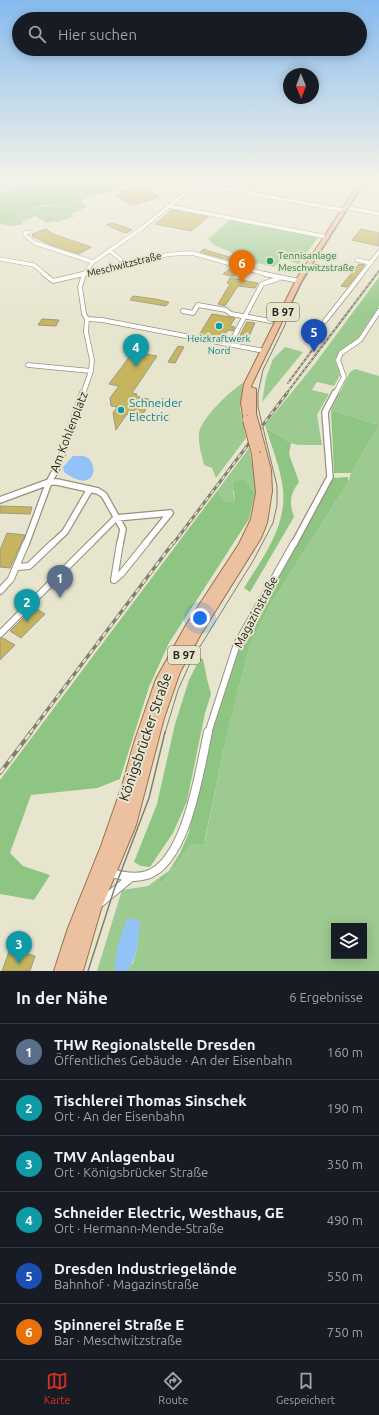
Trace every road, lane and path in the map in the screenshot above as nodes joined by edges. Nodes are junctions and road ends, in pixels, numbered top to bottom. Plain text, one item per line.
1 (145, 225) edge
2 (267, 225) edge
3 (334, 225) edge
4 (28, 232) dead end
5 (327, 237) junction
6 (109, 250) junction
7 (379, 252) edge
8 (0, 259) edge
9 (357, 260) dead end
10 (93, 262) junction
11 (125, 263) junction
12 (371, 263) junction
13 (84, 273) junction
14 (280, 278) junction
15 (299, 281) junction
16 (184, 311) dead end
17 (379, 311) edge
18 (244, 316) junction
19 (87, 318) junction
20 (325, 321) dead end
21 (271, 322) dead end
22 (230, 344) junction
23 (264, 351) junction
24 (28, 365) dead end
25 (91, 371) junction
26 (49, 482) junction
27 (90, 489) junction
28 (0, 500) edge
29 (116, 518) junction
30 (17, 567) junction
31 (0, 591) edge
32 (0, 634) edge
33 (104, 871) junction
34 (129, 879) junction
35 (94, 909) junction
36 (62, 971) edge
37 (75, 971) edge

1 - 6 street
2 - 5 street
3 - 5 main road, Königsbrücker Straße / B 97
4 - 10 street
5 - 15 main road, Königsbrücker Straße / B 97
6 - 10 street
6 - 11 street
7 - 12 street
8 - 13 street, Meschwitzstraße
9 - 12 street
10 - 13 street
11 - 13 street, Meschwitzstraße
11 - 14 street, Meschwitzstraße
12 - 20 street
13 - 19 street, Am Kohlenplatz
14 - 15 street, Meschwitzstraße
14 - 18 street
15 - 23 main road, Königsbrücker Straße / B 97
16 - 18 street
17 - 34 street, Magazinstraße
18 - 21 street
18 - 22 street
19 - 22 street
19 - 25 street, Am Kohlenplatz
22 - 23 street
23 - 33 main road, Königsbrücker Straße / B 97, bridge
24 - 25 street
25 - 26 street, Am Kohlenplatz
26 - 27 street, Am Kohlenplatz
26 - 28 street
26 - 30 street
27 - 29 street, Am Kohlenplatz
27 - 30 street
29 - 29 street, Am Kohlenplatz
29 - 32 street
30 - 31 street
33 - 34 street
33 - 35 main road, Königsbrücker Straße / B 97
33 - 36 main road, Königsbrücker Straße / B 97
34 - 35 street
35 - 37 main road, Königsbrücker Straße / B 97

